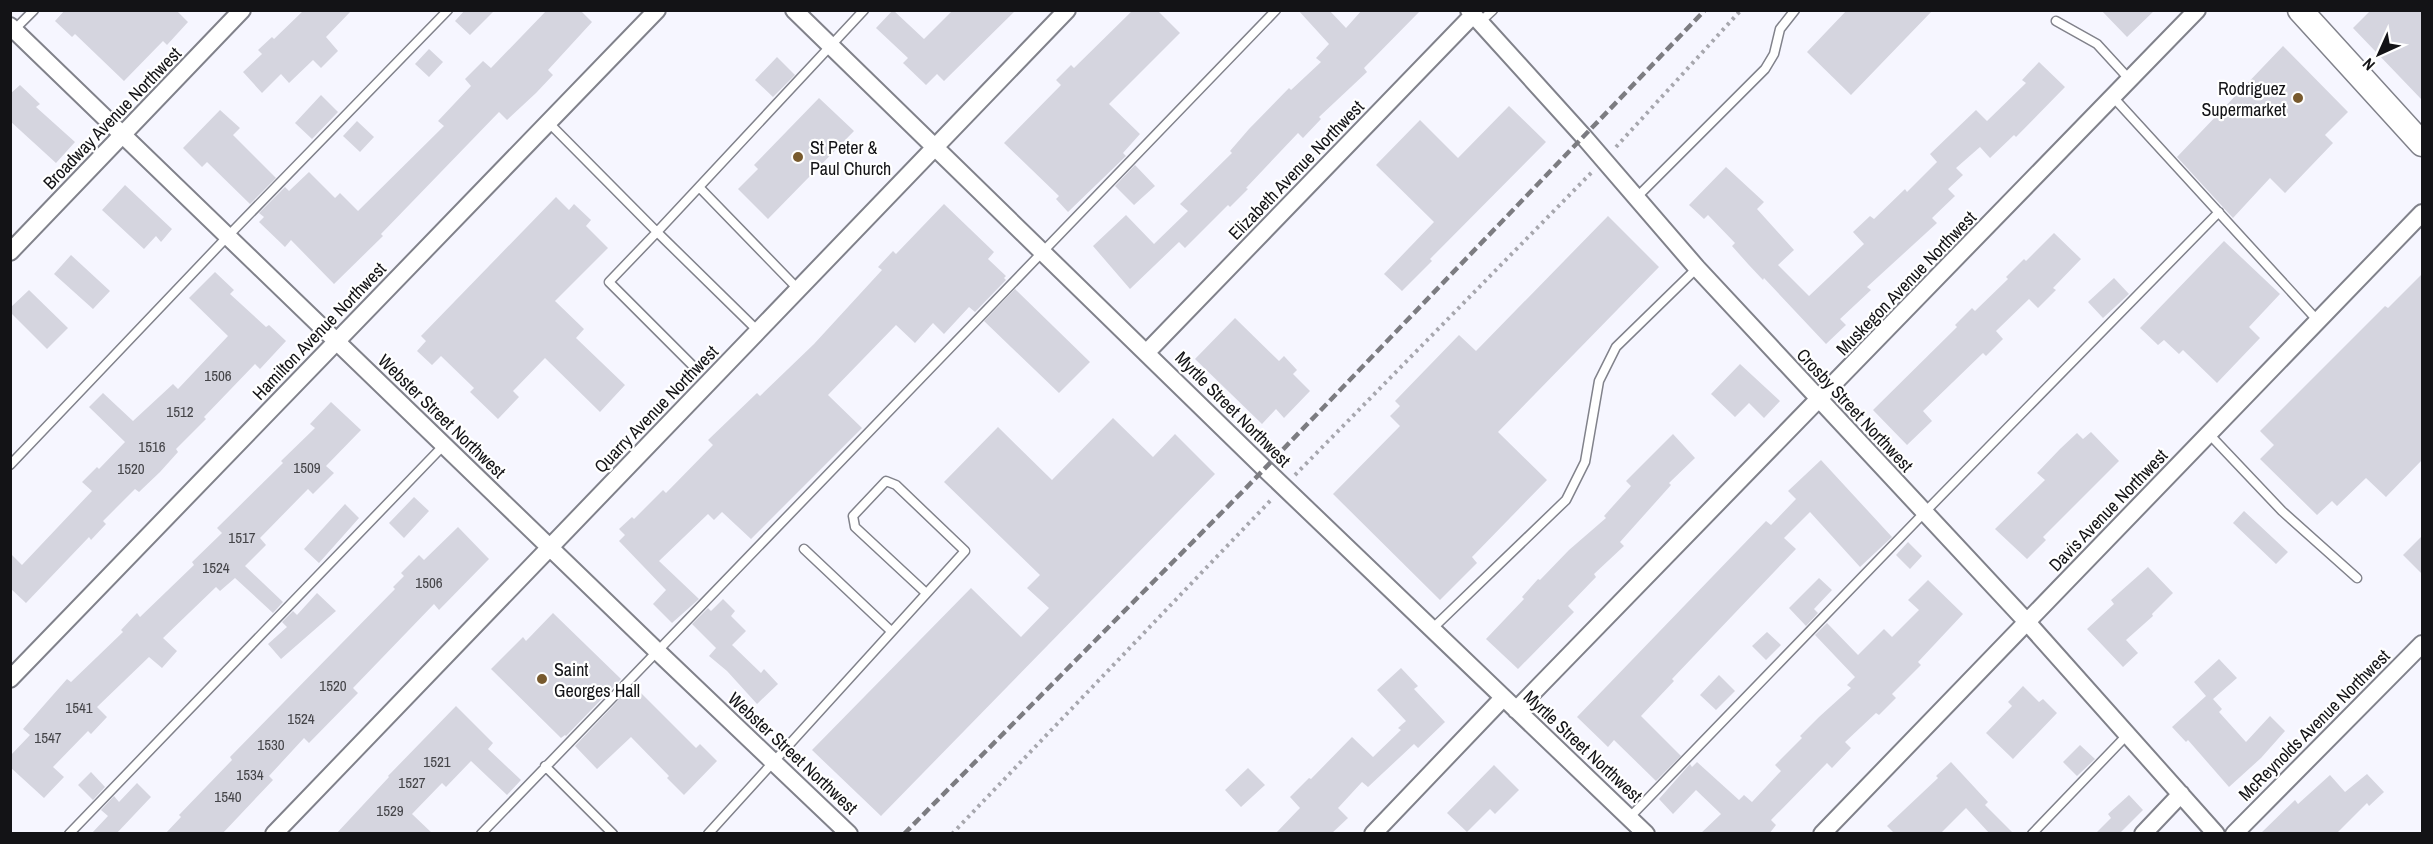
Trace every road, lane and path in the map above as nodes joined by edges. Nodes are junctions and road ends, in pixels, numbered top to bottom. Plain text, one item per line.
1 (34, 10) edge
2 (242, 10) edge
3 (448, 10) edge
4 (657, 10) edge
5 (794, 10) edge
6 (864, 10) edge
7 (1067, 10) edge
8 (1276, 10) edge
9 (1741, 10) edge
10 (1795, 10) edge
11 (2196, 10) edge
12 (2300, 10) edge
13 (1479, 14) edge
14 (2056, 21) dead end
15 (12, 30) edge
16 (830, 46) junction
17 (2130, 80) junction
18 (2113, 97) junction
19 (547, 122) junction
20 (123, 134) junction
21 (2422, 144) edge
22 (935, 147) junction
23 (1604, 160) junction
24 (699, 187) junction
25 (1636, 198) junction
26 (2219, 212) junction
27 (2422, 213) edge
28 (657, 232) junction
29 (228, 236) junction
30 (1042, 250) junction
31 (10, 252) edge
32 (1697, 268) junction
33 (798, 289) junction
34 (2318, 321) junction
35 (758, 331) junction
36 (336, 342) junction
37 (1147, 352) junction
38 (692, 365) dead end
39 (1820, 400) junction
40 (2209, 434) junction
41 (444, 445) junction
42 (10, 465) edge
43 (1284, 486) junction
44 (1924, 513) junction
45 (550, 547) junction
46 (804, 549) dead end
47 (2357, 578) dead end
48 (926, 593) junction
49 (2027, 622) junction
50 (1432, 628) junction
51 (891, 631) junction
52 (2422, 644) edge
53 (657, 651) junction
54 (10, 679) edge
55 (1503, 698) junction
56 (1516, 710) junction
57 (2128, 735) junction
58 (773, 762) junction
59 (545, 766) junction
60 (2181, 794) junction
61 (1630, 817) junction
62 (69, 834) edge
63 (274, 834) edge
64 (481, 834) edge
65 (613, 834) edge
66 (708, 834) edge
67 (849, 834) edge
68 (952, 834) edge
69 (1373, 834) edge
70 (1646, 834) edge
71 (1822, 834) edge
72 (2032, 834) edge
73 (2143, 834) edge
74 (2216, 834) edge
75 (2234, 834) edge

1 - 15 lane
2 - 20 street, Broadway Avenue Northwest
3 - 29 lane
4 - 19 street, Hamilton Avenue Northwest
5 - 16 street, Myrtle Street Northwest
6 - 16 lane
7 - 22 street, Quarry Avenue Northwest
8 - 30 lane
9 - 23 path
10 - 25 lane
11 - 17 street, Muskegon Avenue Northwest
12 - 21 main road
13 - 23 street, Crosby Street Northwest
13 - 37 street, Elizabeth Avenue Northwest
14 - 17 lane
15 - 20 street, Webster Street Northwest
16 - 22 street, Myrtle Street Northwest
16 - 24 lane
17 - 18 street, Muskegon Avenue Northwest
18 - 26 lane
18 - 39 street, Muskegon Avenue Northwest
19 - 28 lane
19 - 36 street, Hamilton Avenue Northwest
20 - 29 street, Webster Street Northwest
20 - 31 street, Broadway Avenue Northwest
22 - 30 street, Myrtle Street Northwest
22 - 33 street, Quarry Avenue Northwest
23 - 25 street, Crosby Street Northwest
23 - 43 path
24 - 28 lane
24 - 33 lane
25 - 32 street, Crosby Street Northwest
26 - 34 lane
26 - 44 lane
27 - 34 street, Davis Avenue Northwest
28 - 35 lane
28 - 38 lane
29 - 36 street, Webster Street Northwest
29 - 42 lane
30 - 37 street, Myrtle Street Northwest
30 - 53 lane
32 - 39 street, Crosby Street Northwest
32 - 50 lane
33 - 35 street, Quarry Avenue Northwest
34 - 40 street, Davis Avenue Northwest
35 - 45 street, Quarry Avenue Northwest
36 - 41 street, Webster Street Northwest
36 - 54 street, Hamilton Avenue Northwest
37 - 43 street, Myrtle Street Northwest
39 - 44 street, Crosby Street Northwest
39 - 56 street, Muskegon Avenue Northwest
40 - 47 lane
40 - 49 street, Davis Avenue Northwest
41 - 45 street, Webster Street Northwest
41 - 62 lane
43 - 50 street, Myrtle Street Northwest
43 - 68 path
44 - 49 street, Crosby Street Northwest
44 - 61 lane
45 - 53 street, Webster Street Northwest
45 - 63 street, Quarry Avenue Northwest
46 - 51 lane
48 - 48 lane
48 - 51 lane
49 - 57 street, Crosby Street Northwest
49 - 71 street, Davis Avenue Northwest
50 - 55 street, Myrtle Street Northwest
51 - 58 lane
52 - 75 street, McReynolds Avenue Northwest
53 - 58 street, Webster Street Northwest
53 - 59 lane
55 - 56 street, Myrtle Street Northwest
55 - 69 street
56 - 61 street, Myrtle Street Northwest
57 - 60 street, Crosby Street Northwest
57 - 72 lane
58 - 66 lane
58 - 67 street, Webster Street Northwest
59 - 64 lane
59 - 65 lane
60 - 73 street
60 - 74 street, Crosby Street Northwest
61 - 70 street, Myrtle Street Northwest

